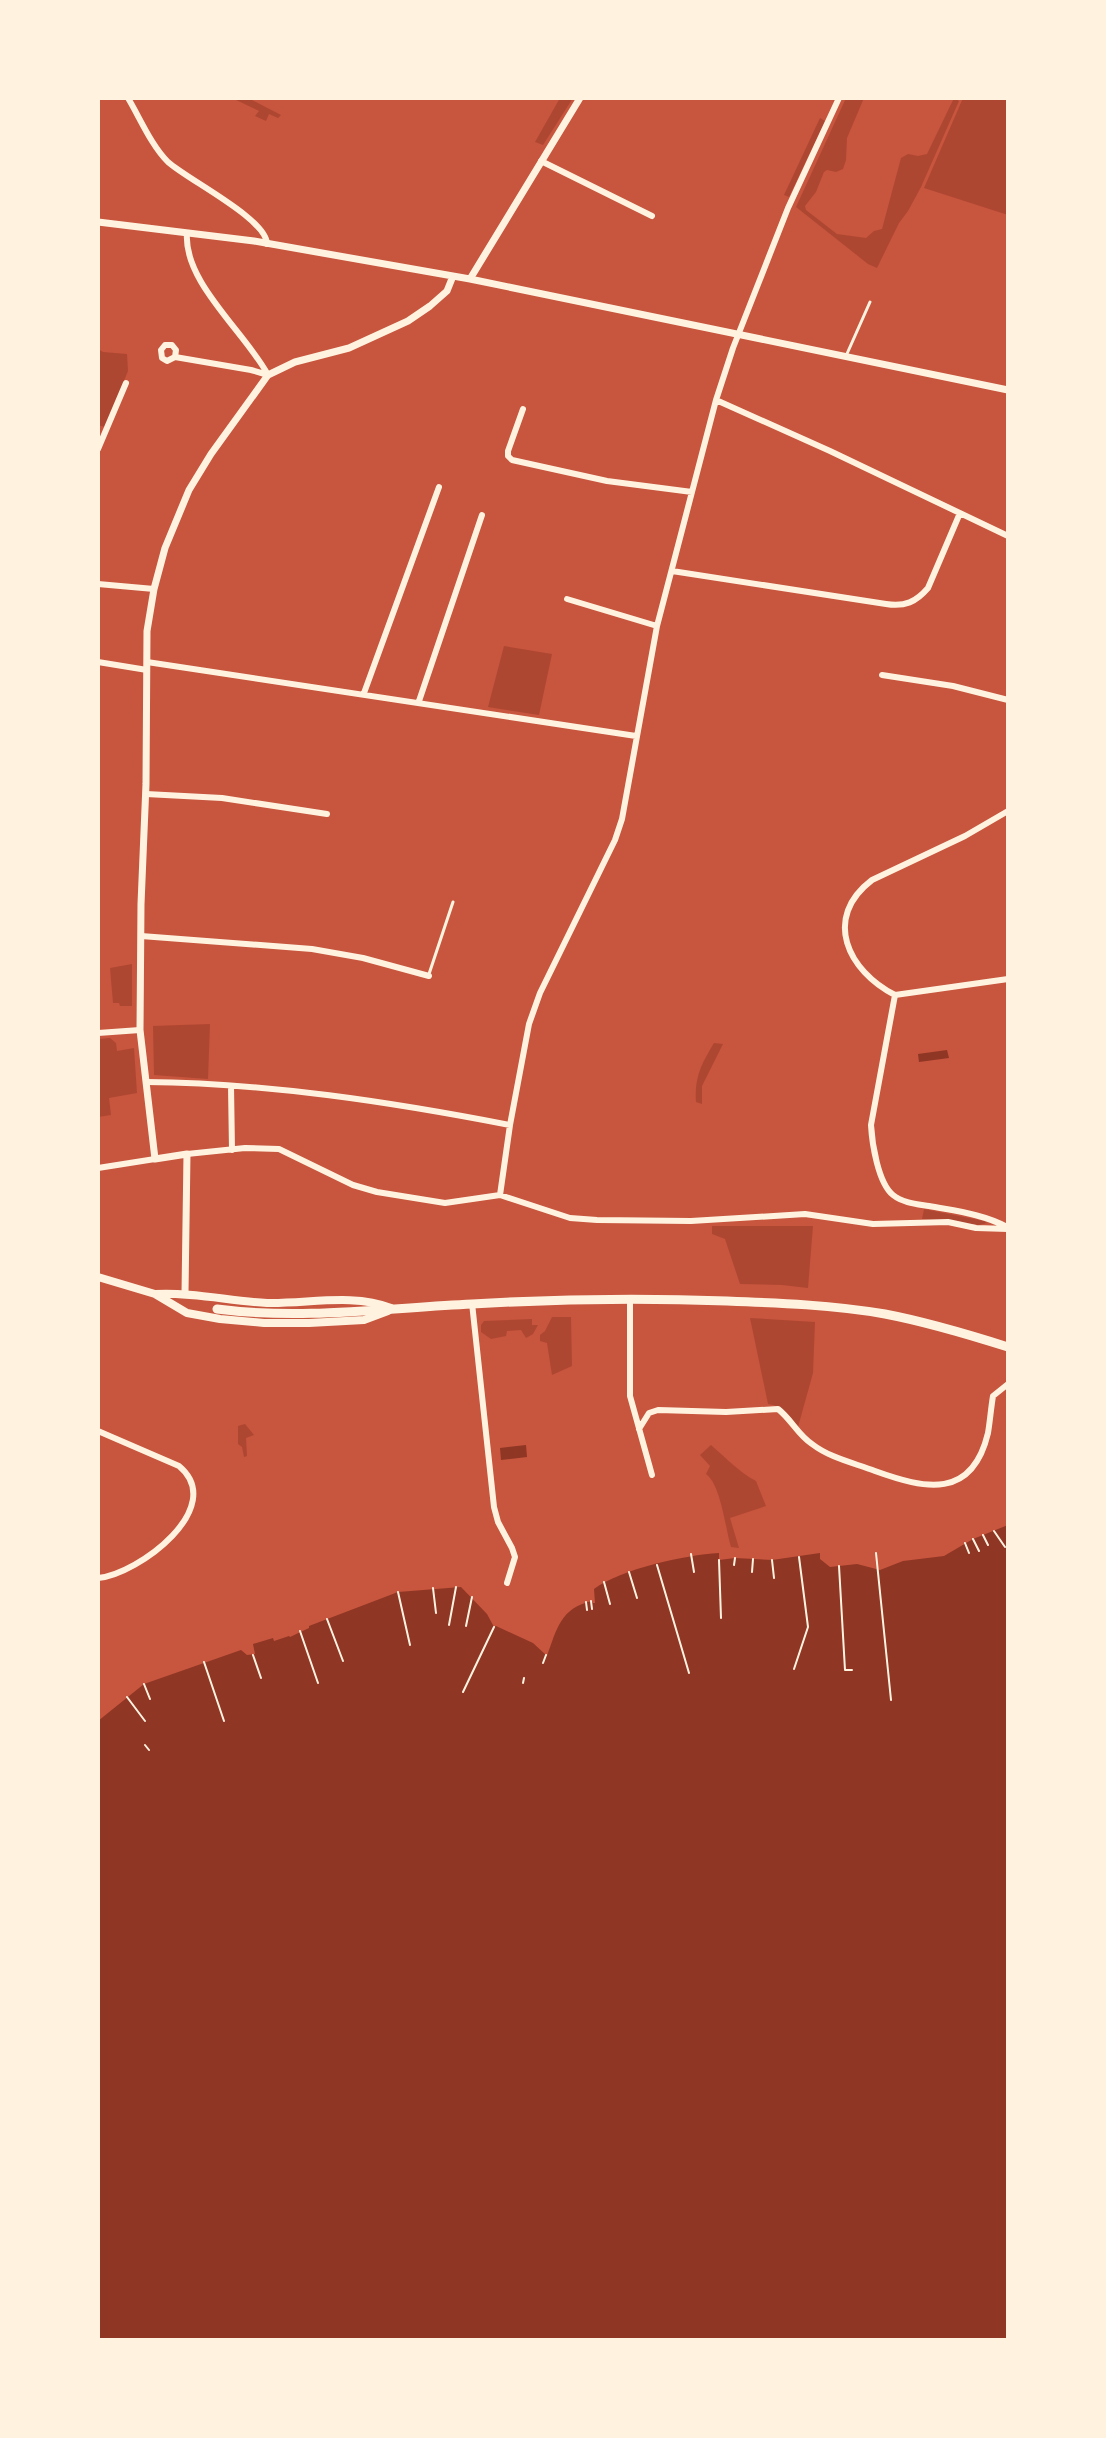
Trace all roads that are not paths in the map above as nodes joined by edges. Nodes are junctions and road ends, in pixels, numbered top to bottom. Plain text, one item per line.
1 (128, 98) edge
2 (580, 98) edge
3 (839, 98) edge
4 (541, 161) junction
5 (652, 216) dead end
6 (98, 222) edge
7 (187, 233) junction
8 (267, 244) junction
9 (453, 276) junction
10 (470, 279) junction
11 (870, 302) dead end
12 (739, 334) junction
13 (846, 356) junction
14 (175, 357) dead end
15 (268, 375) junction
16 (126, 383) dead end
17 (1008, 390) edge
18 (716, 400) junction
19 (523, 409) dead end
20 (98, 449) edge
21 (439, 487) dead end
22 (692, 492) junction
23 (960, 513) junction
24 (482, 515) dead end
25 (1008, 536) edge
26 (672, 571) junction
27 (98, 584) edge
28 (154, 589) junction
29 (567, 599) dead end
30 (657, 626) junction
31 (98, 662) edge
32 (147, 666) junction
33 (882, 675) dead end
34 (364, 693) junction
35 (1008, 700) edge
36 (419, 701) junction
37 (636, 736) junction
38 (146, 794) junction
39 (1008, 811) edge
40 (327, 814) dead end
41 (453, 902) dead end
42 (141, 936) junction
43 (429, 976) joint
44 (1008, 979) edge
45 (895, 995) junction
46 (140, 1030) junction
47 (98, 1033) edge
48 (146, 1082) junction
49 (231, 1086) junction
50 (510, 1125) junction
51 (232, 1150) junction
52 (187, 1154) junction
53 (155, 1159) junction
54 (98, 1168) edge
55 (500, 1195) junction
56 (1008, 1228) edge
57 (98, 1277) edge
58 (185, 1293) junction
59 (155, 1294) junction
60 (630, 1299) junction
61 (472, 1303) junction
62 (392, 1308) junction
63 (217, 1309) dead end
64 (182, 1311) junction
65 (1008, 1347) edge
66 (1008, 1384) edge
67 (639, 1429) junction
68 (98, 1431) edge
69 (652, 1475) dead end
70 (98, 1578) edge
71 (507, 1583) dead end

1 - 8 street
2 - 4 street
3 - 12 street
4 - 5 street
4 - 10 street
6 - 7 street
7 - 8 street
7 - 15 street
8 - 9 street
9 - 10 street
9 - 15 street
10 - 12 street
11 - 13 lane
12 - 13 street
12 - 18 street
13 - 17 street
14 - 15 street
15 - 28 street
16 - 20 street
18 - 22 street
18 - 23 street
19 - 22 street
21 - 34 street
22 - 26 street
23 - 25 street
23 - 26 street
24 - 36 street
26 - 30 street
27 - 28 street
28 - 32 street
29 - 30 street
30 - 37 street
31 - 32 street
32 - 34 street
32 - 38 street
33 - 35 street
34 - 36 street
36 - 37 street
37 - 50 street
38 - 40 street
38 - 42 street
39 - 45 street
41 - 43 lane
42 - 43 street
42 - 46 street
44 - 45 street
45 - 56 street
46 - 47 street
46 - 48 street
48 - 49 street
48 - 53 street
49 - 50 street
49 - 51 street
50 - 55 street
51 - 52 street
51 - 55 street
52 - 53 street
52 - 58 street
53 - 54 street
55 - 56 street
57 - 59 main road
58 - 59 main road
58 - 62 main road
58 - 64 main road
59 - 64 main road
60 - 61 main road
60 - 65 main road
60 - 67 street
61 - 62 main road
61 - 71 street
62 - 63 main road
62 - 64 main road
66 - 67 street
67 - 69 street
68 - 70 street

